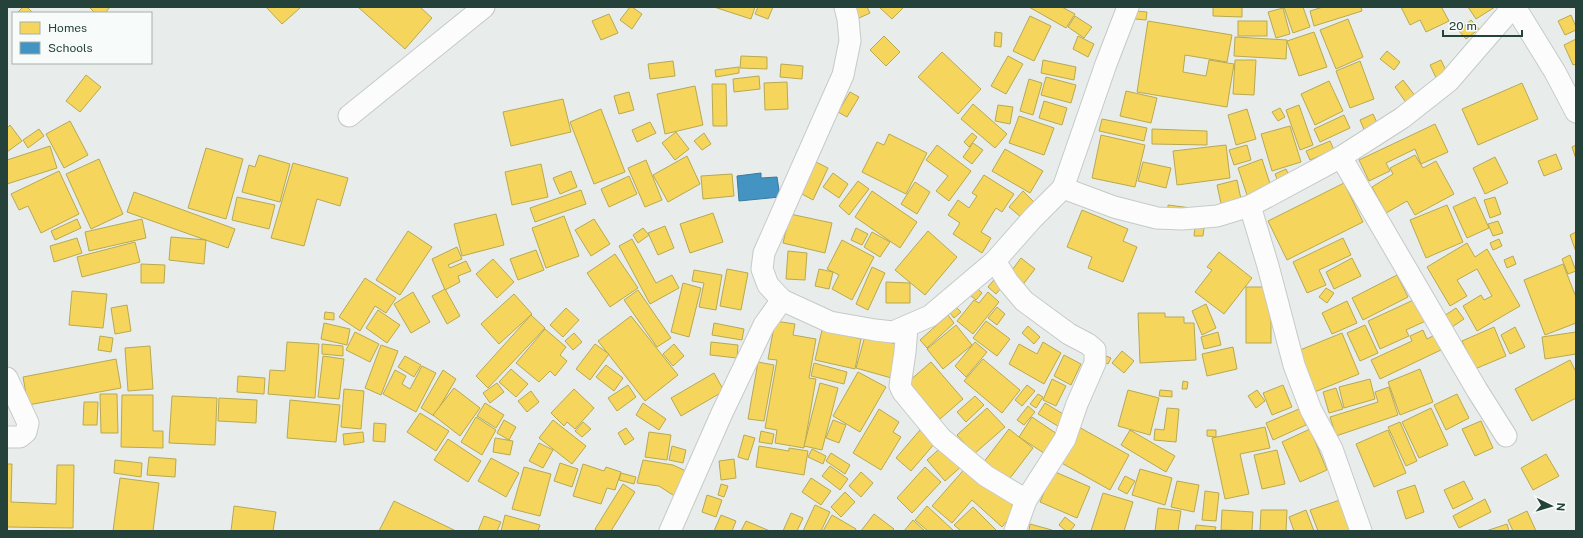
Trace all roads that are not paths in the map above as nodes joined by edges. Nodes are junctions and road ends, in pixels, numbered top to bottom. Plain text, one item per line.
1 (484, 7) edge
2 (845, 7) edge
3 (1128, 7) edge
4 (1514, 7) edge
5 (1576, 112) edge
6 (348, 116) dead end
7 (1341, 157) junction
8 (1063, 188) junction
9 (1250, 206) junction
10 (995, 261) junction
11 (782, 300) junction
12 (907, 327) junction
13 (7, 378) edge
14 (1506, 436) dead end
15 (7, 437) edge
16 (1026, 500) junction
17 (670, 531) edge
18 (1015, 531) edge
19 (1361, 531) edge

1 - 6 street
2 - 11 street
3 - 8 street
4 - 5 street
4 - 7 street
7 - 9 street
7 - 14 street
8 - 9 street
8 - 10 street
9 - 19 street
10 - 12 street
10 - 16 street
11 - 12 street
11 - 17 street
12 - 16 street
13 - 15 street
16 - 18 street

